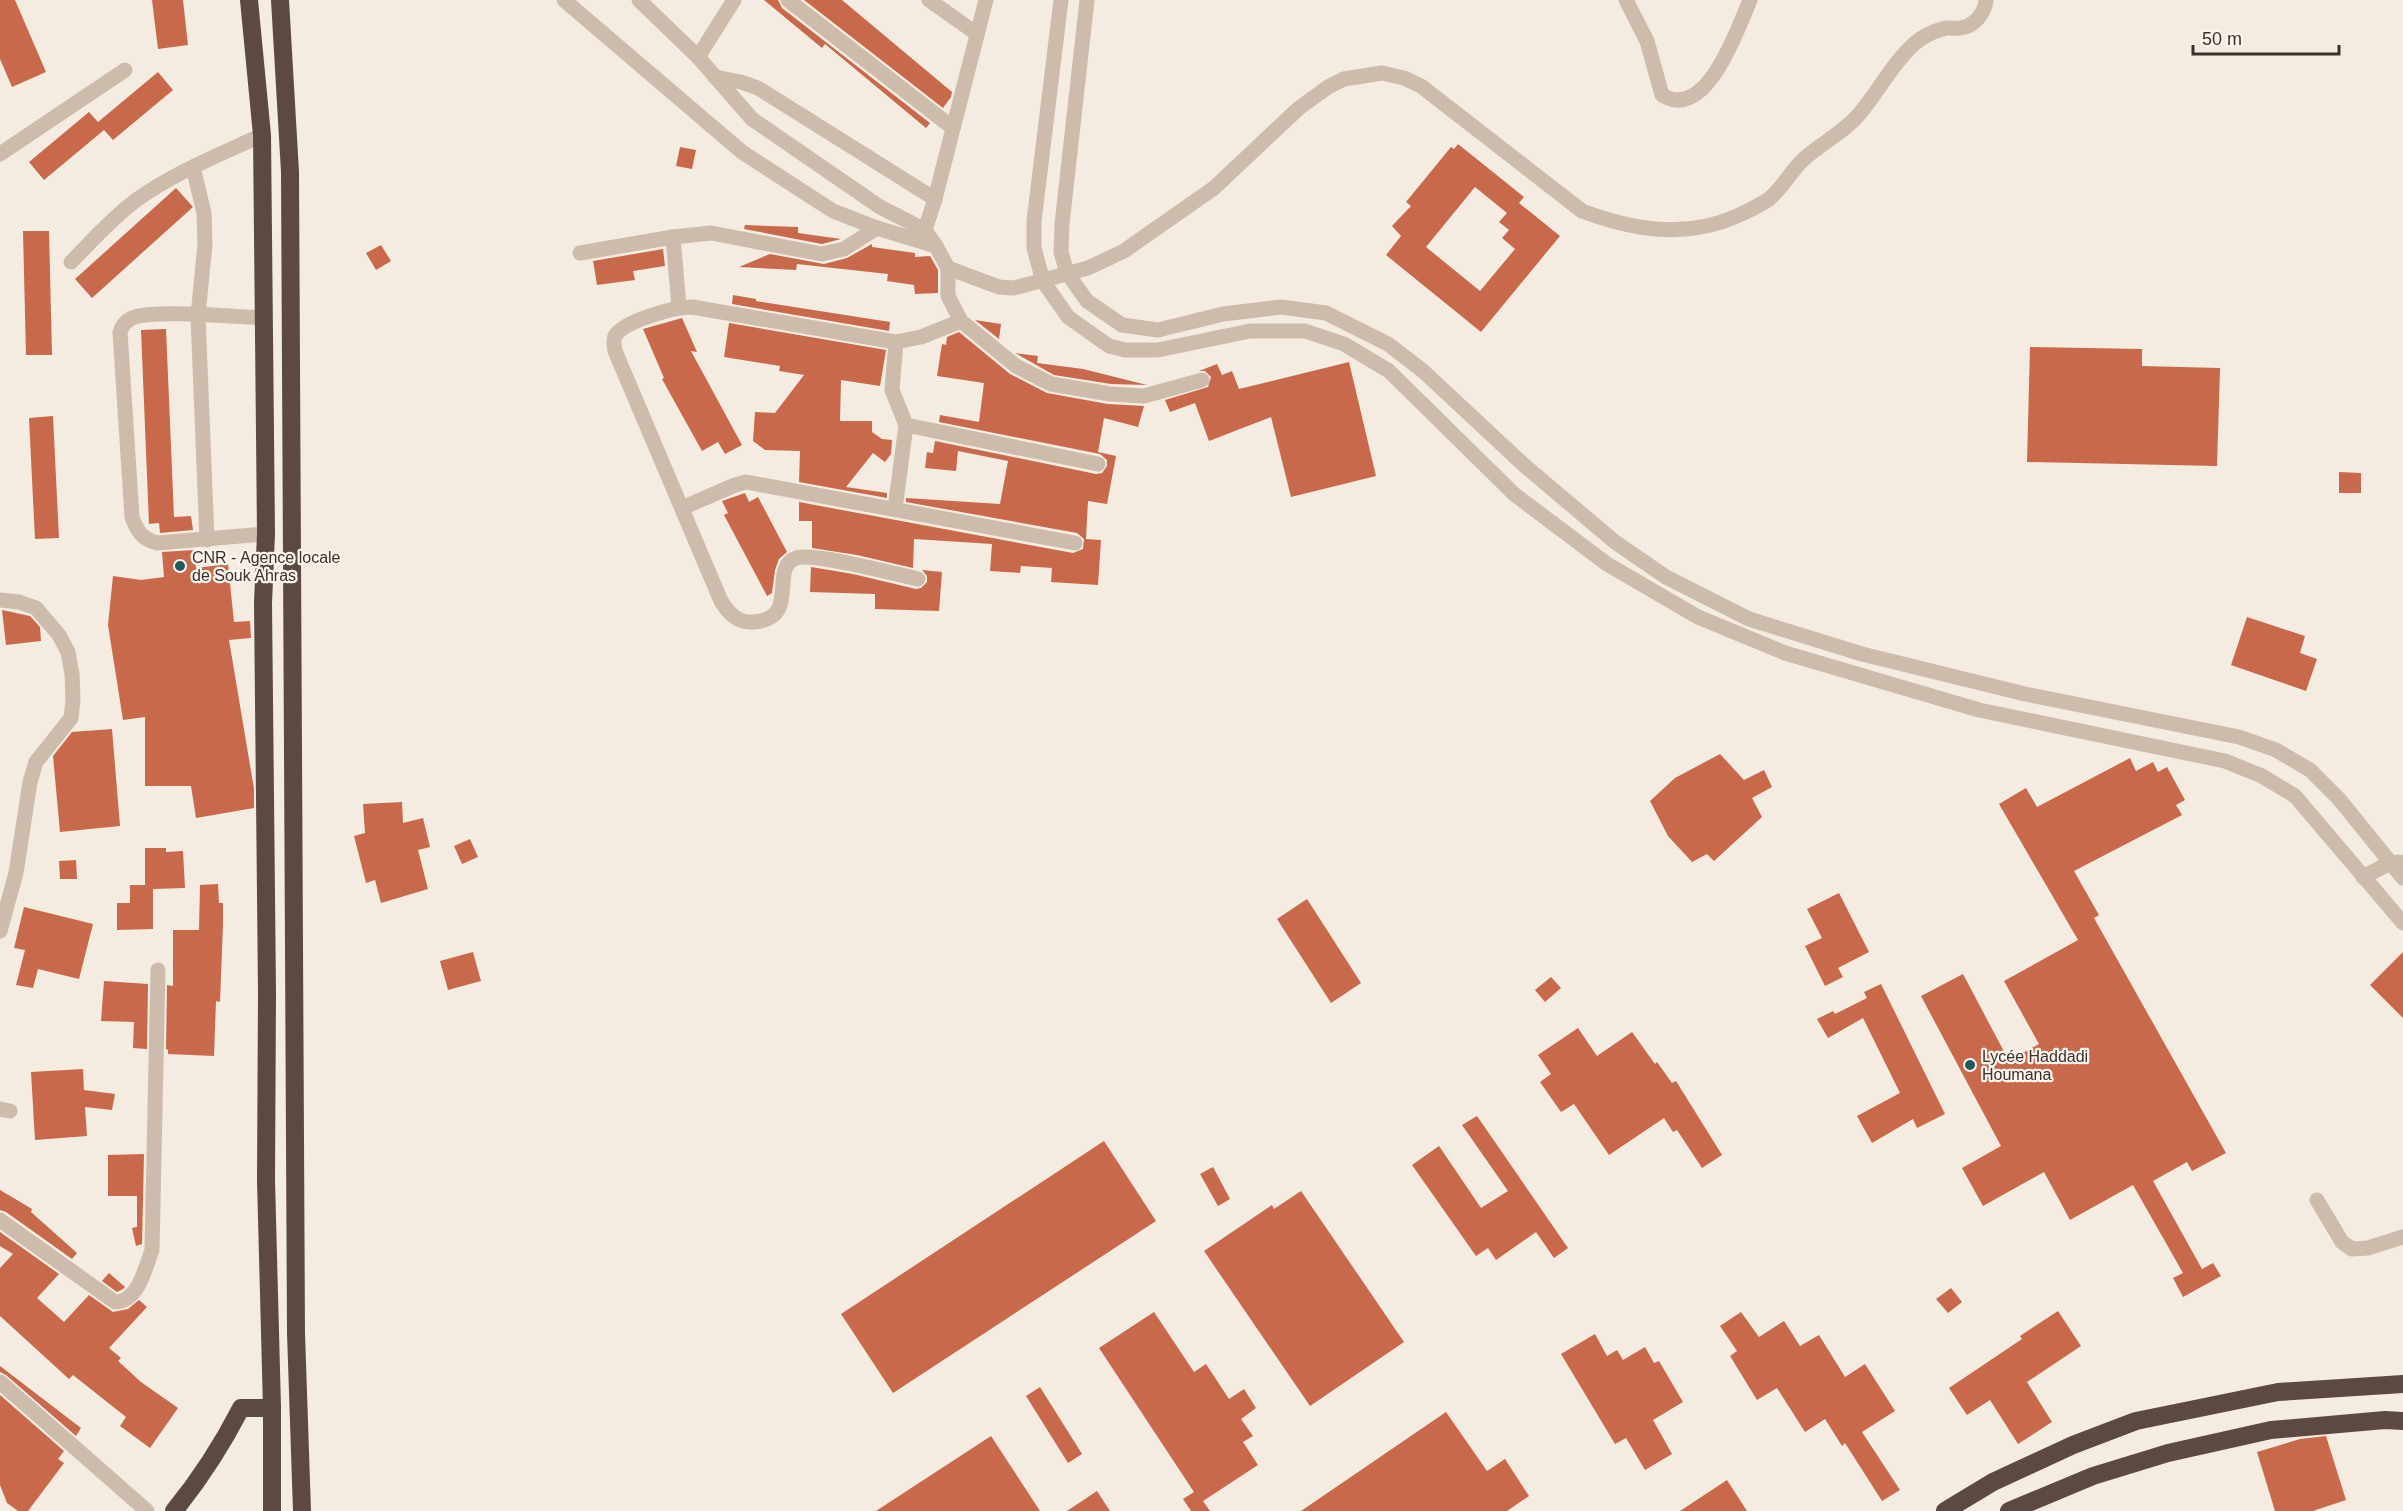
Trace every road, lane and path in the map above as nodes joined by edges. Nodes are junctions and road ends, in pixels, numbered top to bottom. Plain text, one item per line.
1 (249, 0) edge
2 (280, 0) edge
3 (564, 0) edge
4 (639, 0) edge
5 (734, 0) edge
6 (788, 0) edge
7 (929, 0) edge
8 (986, 0) edge
9 (1061, 0) edge
10 (1087, 0) edge
11 (1626, 0) edge
12 (1750, 0) edge
13 (1986, 0) edge
14 (977, 34) junction
15 (698, 57) junction
16 (125, 70) dead end
17 (715, 77) junction
18 (953, 129) junction
19 (262, 135) junction
20 (0, 154) edge
21 (193, 167) junction
22 (935, 199) junction
23 (878, 228) junction
24 (925, 230) junction
25 (673, 237) junction
26 (936, 246) junction
27 (580, 253) dead end
28 (71, 262) dead end
29 (948, 268) junction
30 (1067, 273) junction
31 (1043, 281) junction
32 (679, 308) junction
33 (198, 316) junction
34 (264, 318) junction
35 (961, 321) junction
36 (896, 342) junction
37 (1202, 380) dead end
38 (906, 425) junction
39 (1098, 464) dead end
40 (682, 508) junction
41 (895, 509) junction
42 (266, 534) junction
43 (207, 540) junction
44 (1075, 543) dead end
45 (918, 579) dead end
46 (0, 600) edge
47 (2397, 863) edge
48 (2363, 877) junction
49 (2403, 878) edge
50 (2403, 923) edge
51 (0, 931) edge
52 (158, 970) dead end
53 (2317, 1200) dead end
54 (0, 1220) edge
55 (2403, 1237) edge
56 (0, 1382) edge
57 (2403, 1384) edge
58 (272, 1408) junction
59 (2403, 1421) edge
60 (147, 1511) edge
61 (174, 1511) edge
62 (272, 1511) edge
63 (302, 1511) edge
64 (1945, 1511) edge
65 (2009, 1511) edge

1 - 19 highway
2 - 63 highway
3 - 23 street
4 - 15 street
5 - 15 street
6 - 18 street
7 - 14 street
8 - 14 street
9 - 31 street
10 - 30 street
11 - 12 street
13 - 30 street
14 - 18 street
15 - 17 street
16 - 20 street
17 - 22 street
17 - 24 street
18 - 22 street
19 - 21 street
19 - 34 highway
21 - 28 street
21 - 33 street
22 - 24 street
23 - 25 street
23 - 26 street
24 - 26 street
25 - 27 street
25 - 32 street
26 - 29 street
29 - 31 street
29 - 35 street
30 - 31 street
30 - 47 street
31 - 48 street
32 - 36 street
32 - 40 street
33 - 34 street
33 - 43 street
33 - 43 street
34 - 42 highway
35 - 36 street
35 - 37 street
36 - 38 street
38 - 39 street
38 - 41 street
40 - 41 street
40 - 45 street
41 - 44 street
42 - 43 street
42 - 58 highway
46 - 51 street
47 - 48 street
47 - 49 street
48 - 50 street
52 - 54 street
53 - 55 street
56 - 60 street
57 - 64 highway
58 - 61 highway
58 - 62 highway
59 - 65 highway

